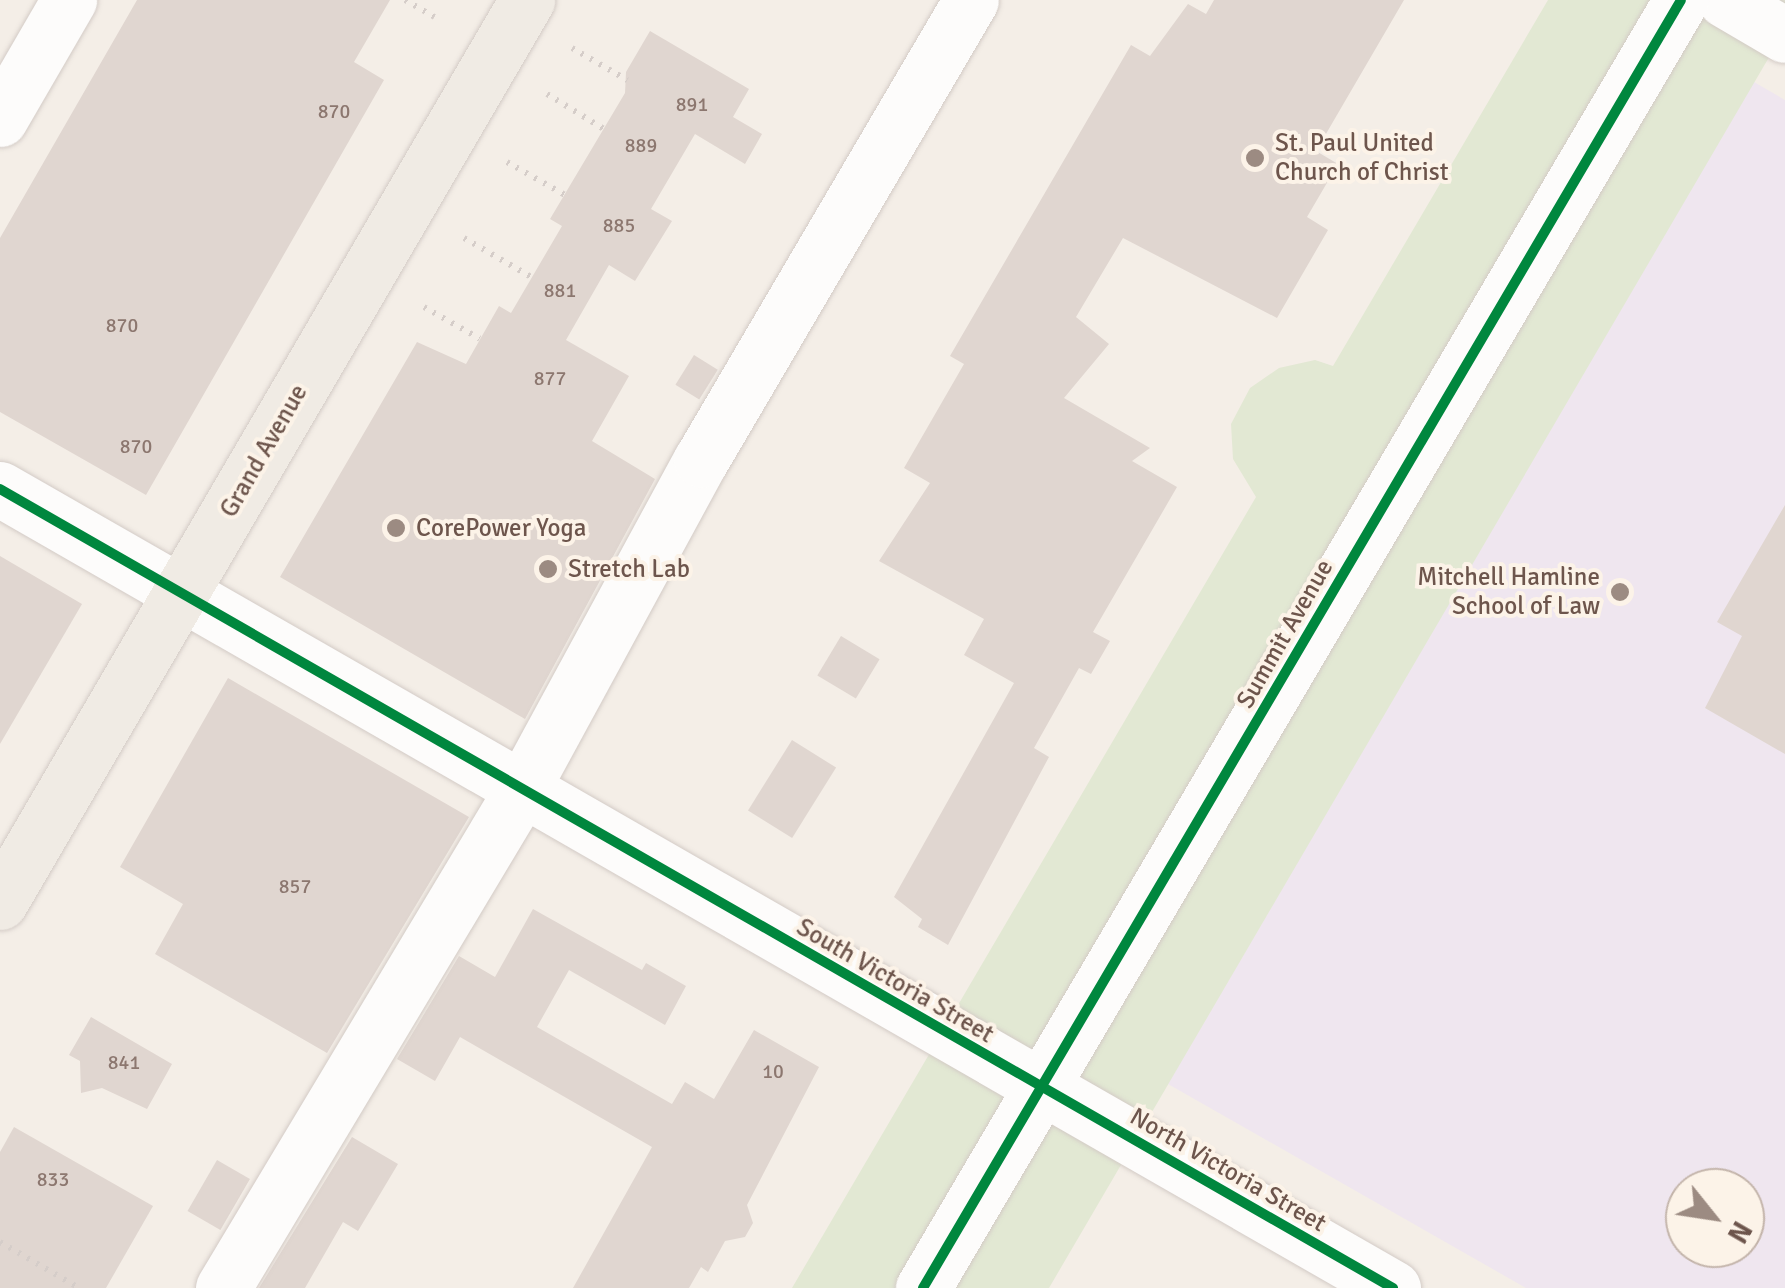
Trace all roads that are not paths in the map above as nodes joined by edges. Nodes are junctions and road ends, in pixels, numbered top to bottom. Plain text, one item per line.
1 (69, 0) edge
2 (527, 0) edge
3 (971, 0) edge
4 (1681, 0) edge
5 (1725, 0) edge
6 (1785, 34) edge
7 (0, 119) edge
8 (0, 489) edge
9 (180, 594) junction
10 (521, 790) junction
11 (0, 902) edge
12 (1042, 1087) junction
13 (223, 1288) edge
14 (923, 1288) edge
15 (1394, 1288) edge

1 - 7 street
2 - 9 main road, Grand Avenue
3 - 10 street
4 - 12 street, Summit Avenue
5 - 6 street
8 - 9 street, South Victoria Street
9 - 10 street, South Victoria Street
9 - 11 main road, Grand Avenue
10 - 12 street, South Victoria Street
10 - 13 street
12 - 14 street, Summit Avenue
12 - 15 street, North Victoria Street

